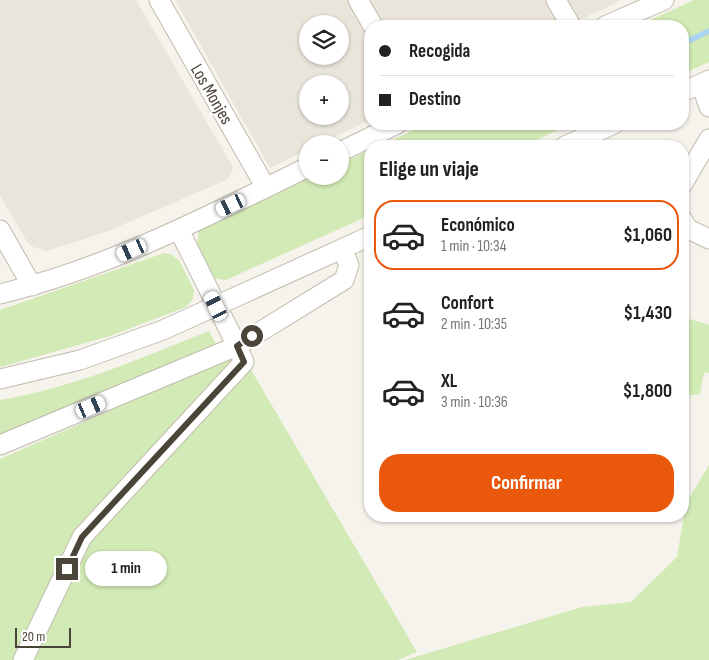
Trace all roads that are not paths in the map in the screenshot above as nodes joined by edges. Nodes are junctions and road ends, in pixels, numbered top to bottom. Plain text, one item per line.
1 (159, 0) edge
2 (358, 0) edge
3 (556, 0) edge
4 (664, 0) edge
5 (370, 20) edge
6 (568, 20) edge
7 (619, 20) edge
8 (705, 82) edge
9 (689, 89) edge
10 (709, 107) edge
11 (385, 130) edge
12 (601, 130) edge
13 (709, 139) edge
14 (364, 140) edge
15 (364, 140) edge
16 (578, 140) edge
17 (349, 148) edge
18 (299, 172) edge
19 (689, 173) edge
20 (266, 188) junction
21 (689, 229) edge
22 (0, 230) edge
23 (179, 230) junction
24 (709, 238) edge
25 (364, 239) edge
26 (342, 249) junction
27 (32, 286) junction
28 (0, 294) edge
29 (216, 306) junction
30 (237, 346) junction
31 (0, 379) edge
32 (0, 445) edge
33 (22, 660) edge

1 - 20 street, Los Monjes
2 - 5 street
3 - 6 street
4 - 7 street
8 - 9 street
8 - 10 street
11 - 14 street
12 - 16 street
13 - 19 street
15 - 17 street
18 - 20 street
20 - 23 street
21 - 24 street
22 - 27 street
23 - 27 street
23 - 29 street
25 - 26 street
26 - 29 street
26 - 30 street
27 - 28 street
29 - 30 street
29 - 31 street
30 - 32 street
30 - 33 street

